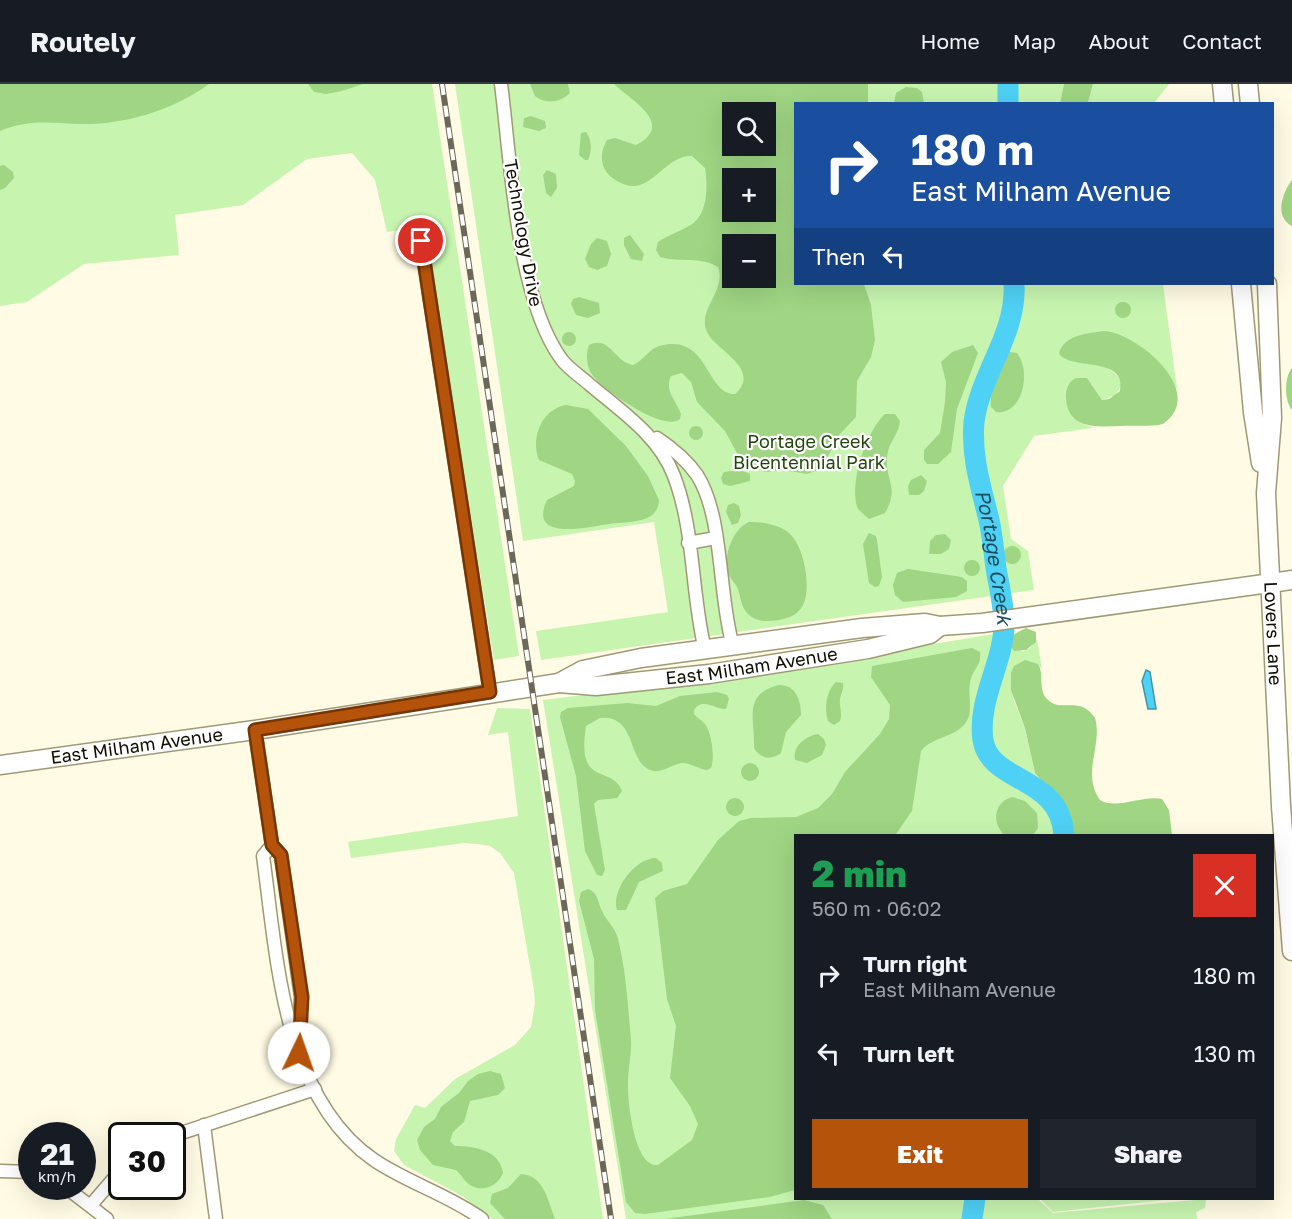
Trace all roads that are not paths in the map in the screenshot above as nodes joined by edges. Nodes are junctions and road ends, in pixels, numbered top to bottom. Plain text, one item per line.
1 (501, 84) edge
2 (1222, 84) edge
3 (1248, 84) edge
4 (1224, 102) edge
5 (1250, 102) edge
6 (421, 241) dead end
7 (1241, 285) edge
8 (1267, 285) edge
9 (633, 422) junction
10 (1266, 493) junction
11 (716, 538) junction
12 (688, 543) junction
13 (1292, 580) edge
14 (1270, 582) junction
15 (940, 626) junction
16 (733, 646) junction
17 (705, 650) junction
18 (559, 683) junction
19 (490, 692) junction
20 (255, 730) junction
21 (0, 765) edge
22 (272, 845) junction
23 (1292, 951) edge
24 (299, 1053) junction
25 (315, 1089) junction
26 (204, 1125) junction
27 (186, 1131) edge
28 (0, 1171) edge
29 (18, 1172) edge
30 (108, 1186) edge
31 (83, 1200) edge
32 (91, 1206) junction
33 (107, 1219) edge
34 (216, 1219) edge
35 (482, 1219) edge

1 - 9 street, Technology Drive
2 - 4 street
3 - 5 street
6 - 19 street
7 - 10 street, Lovers Lane
8 - 10 street, Lovers Lane
9 - 11 street
9 - 12 street, Technology Drive
10 - 14 street, Lovers Lane
11 - 12 street
11 - 16 street
12 - 17 street, Technology Drive
13 - 14 street, East Milham Avenue
14 - 15 street, East Milham Avenue
14 - 23 street, Lovers Lane
15 - 16 street, East Milham Avenue
15 - 18 street, East Milham Avenue
16 - 17 street, East Milham Avenue
17 - 18 street, East Milham Avenue
18 - 19 street, East Milham Avenue
19 - 20 street, East Milham Avenue
20 - 21 street, East Milham Avenue
20 - 22 street
22 - 24 street
22 - 24 street
24 - 25 street
25 - 26 street
25 - 35 street
26 - 27 street
26 - 34 street
28 - 29 street
30 - 32 street
31 - 32 street
32 - 33 street

